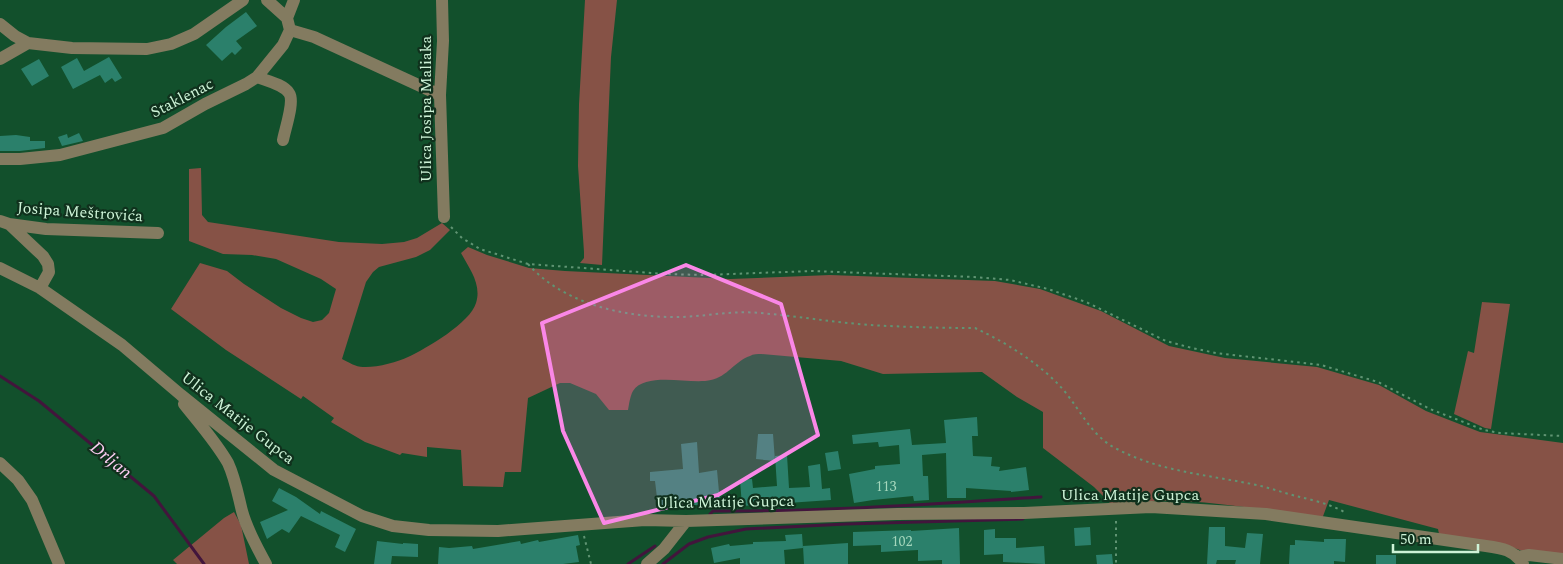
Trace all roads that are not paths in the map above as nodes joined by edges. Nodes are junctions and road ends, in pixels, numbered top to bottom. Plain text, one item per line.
1 (243, 0) edge
2 (267, 0) edge
3 (294, 0) edge
4 (442, 0) edge
5 (0, 24) edge
6 (288, 24) junction
7 (28, 43) junction
8 (0, 59) edge
9 (257, 77) junction
10 (440, 95) junction
11 (283, 140) dead end
12 (0, 159) edge
13 (444, 217) road end
14 (4, 222) edge
15 (158, 233) dead end
16 (0, 268) edge
17 (40, 288) junction
18 (181, 395) junction
19 (0, 463) edge
20 (686, 521) junction
21 (1563, 559) edge
22 (1520, 560) edge
23 (59, 564) edge
24 (266, 564) edge
25 (648, 564) edge

1 - 7 street
2 - 6 street
3 - 6 street, Staklenac
4 - 10 street, Ulica Josipa Maliaka
5 - 7 street
6 - 9 street, Staklenac
6 - 10 street
7 - 8 street
9 - 11 street
9 - 12 street, Staklenac
10 - 13 street, Ulica Josipa Maliaka
14 - 15 street, Josipa Meštrovića
14 - 17 street
16 - 17 street, Ulica Matije Gupca
17 - 18 street, Ulica Matije Gupca
18 - 20 street, Ulica Matije Gupca
18 - 24 street
19 - 23 street
20 - 22 street, Ulica Matije Gupca
20 - 25 street
21 - 22 street, Ulica Matije Gupca

